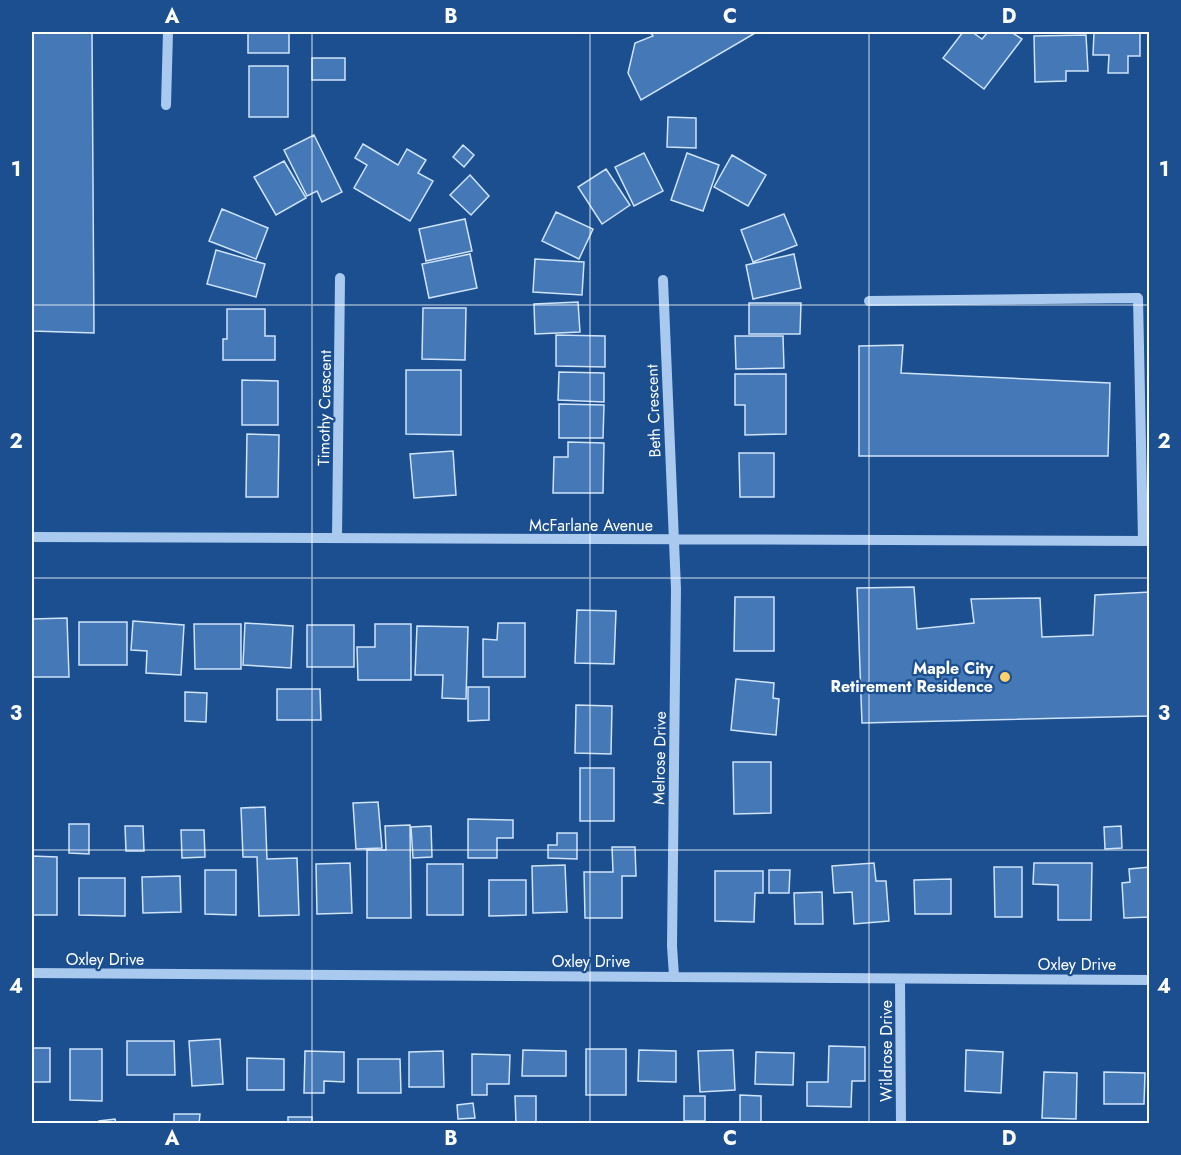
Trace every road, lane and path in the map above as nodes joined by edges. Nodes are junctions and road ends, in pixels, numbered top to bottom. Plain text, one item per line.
1 (168, 32) edge
2 (166, 105) dead end
3 (340, 278) dead end
4 (663, 280) dead end
5 (869, 301) dead end
6 (32, 537) edge
7 (338, 538) junction
8 (674, 541) junction
9 (1146, 541) edge
10 (32, 973) edge
11 (674, 976) junction
12 (900, 979) junction
13 (1149, 980) edge
14 (901, 1124) edge

1 - 2 street
3 - 7 street, Timothy Crescent
4 - 8 street, Beth Crescent
5 - 9 street
6 - 7 street, McFarlane Avenue
7 - 8 street, McFarlane Avenue
8 - 9 street, McFarlane Avenue
8 - 11 street, Melrose Drive
10 - 11 street, Oxley Drive
11 - 12 street, Oxley Drive
12 - 13 street, Oxley Drive
12 - 14 street, Wildrose Drive

